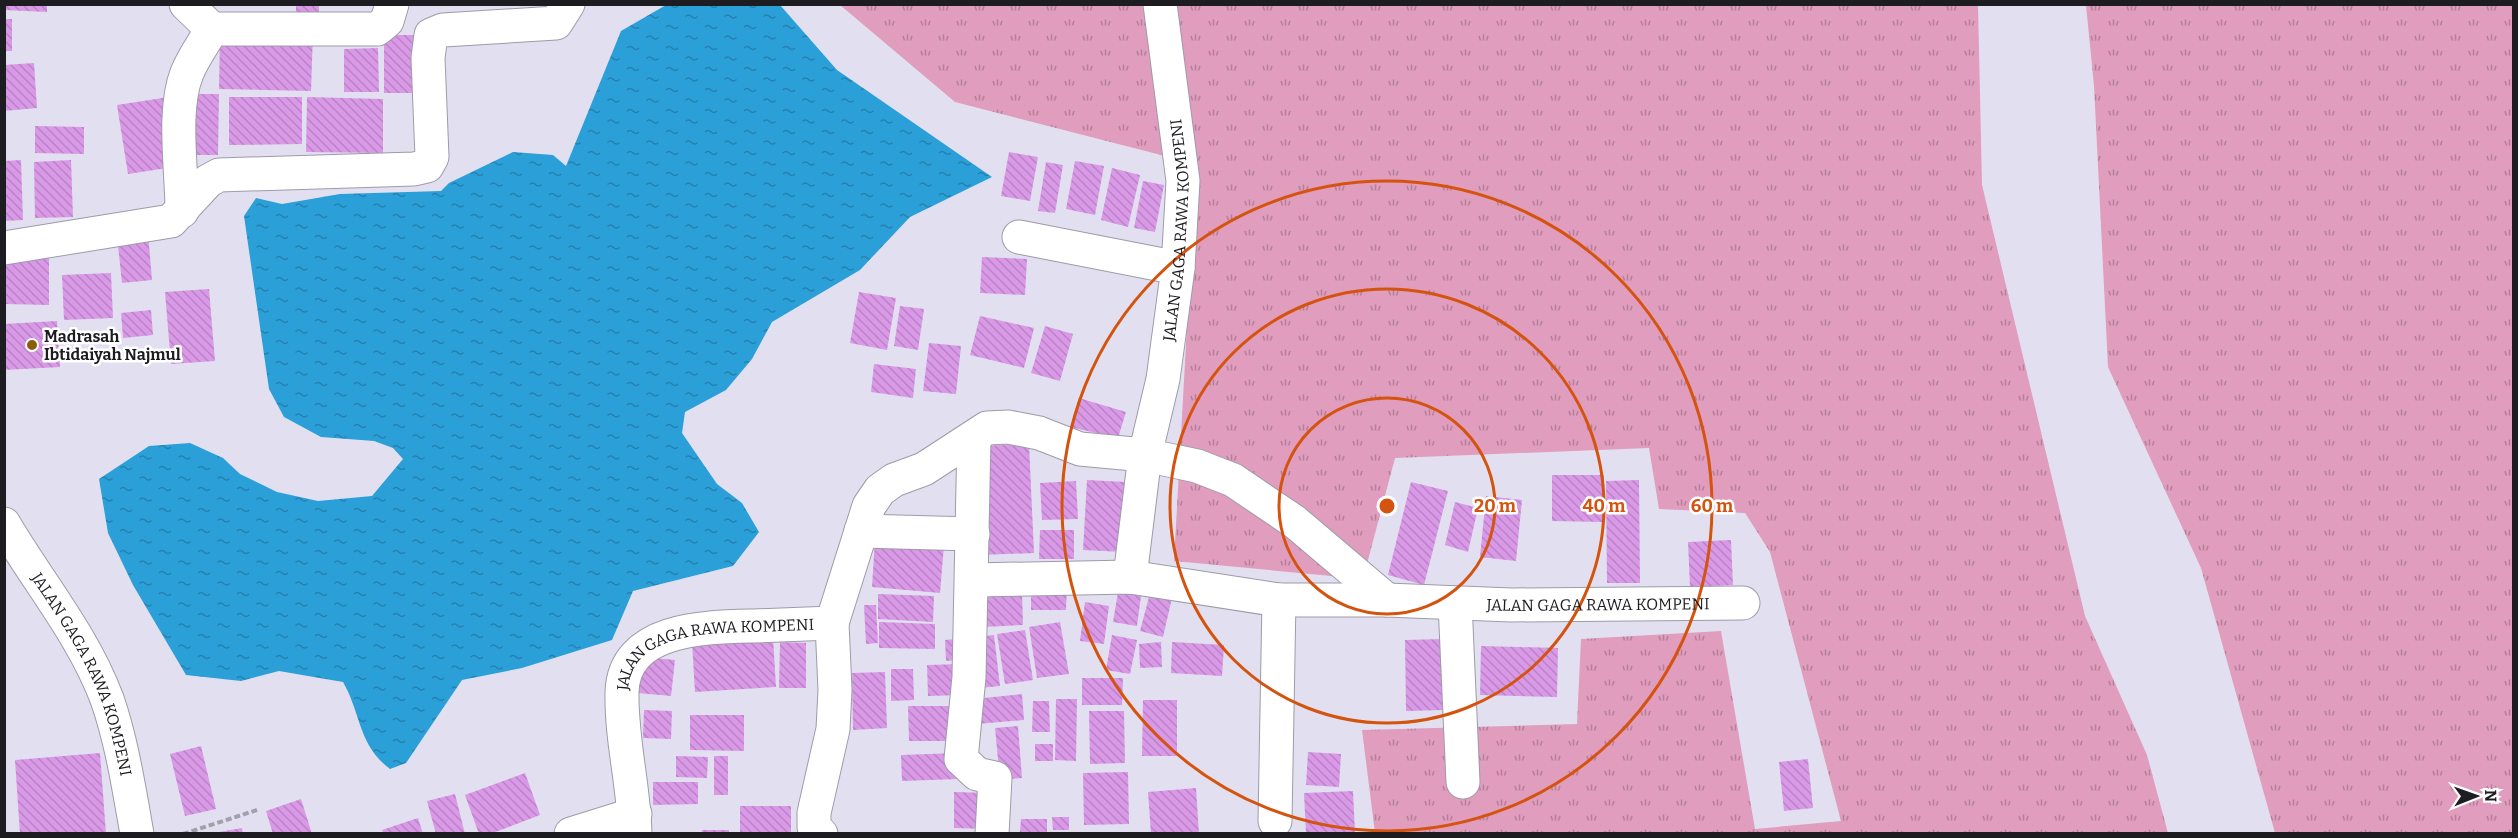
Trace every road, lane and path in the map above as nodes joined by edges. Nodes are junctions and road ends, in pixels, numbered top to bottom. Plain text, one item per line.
1 (186, 4) edge
2 (392, 4) edge
3 (568, 4) edge
4 (1160, 4) edge
5 (212, 28) junction
6 (182, 211) junction
7 (1019, 237) dead end
8 (4, 248) edge
9 (1178, 268) junction
10 (974, 437) junction
11 (1145, 455) junction
12 (4, 524) edge
13 (861, 531) junction
14 (973, 534) junction
15 (1130, 577) junction
16 (972, 580) junction
17 (1279, 600) junction
18 (1387, 600) junction
19 (1455, 603) junction
20 (1743, 603) dead end
21 (832, 623) junction
22 (1463, 782) dead end
23 (257, 810) dead end
24 (1275, 821) dead end
25 (635, 824) edge
26 (137, 834) edge
27 (183, 834) edge
28 (571, 834) edge
29 (821, 834) edge
30 (992, 834) edge

1 - 5 street
2 - 5 street
3 - 6 street
4 - 9 street, JALAN GAGA RAWA KOMPENI
5 - 6 street
6 - 8 street
7 - 9 street
9 - 11 street, JALAN GAGA RAWA KOMPENI
10 - 11 street, JALAN GAGA RAWA KOMPENI
10 - 13 street, JALAN GAGA RAWA KOMPENI
10 - 14 street
11 - 15 street, JALAN GAGA RAWA KOMPENI
11 - 18 street, JALAN GAGA RAWA KOMPENI
12 - 26 street, JALAN GAGA RAWA KOMPENI
13 - 14 street
13 - 21 street, JALAN GAGA RAWA KOMPENI
14 - 16 street
15 - 16 street, JALAN GAGA RAWA KOMPENI
15 - 17 street, JALAN GAGA RAWA KOMPENI
16 - 30 street
17 - 18 street, JALAN GAGA RAWA KOMPENI
17 - 24 street
18 - 19 street, JALAN GAGA RAWA KOMPENI
19 - 20 street, JALAN GAGA RAWA KOMPENI
19 - 22 street
21 - 25 street, JALAN GAGA RAWA KOMPENI
21 - 29 street, JALAN GAGA RAWA KOMPENI
23 - 27 path
25 - 28 street, JALAN GAGA RAWA KOMPENI

